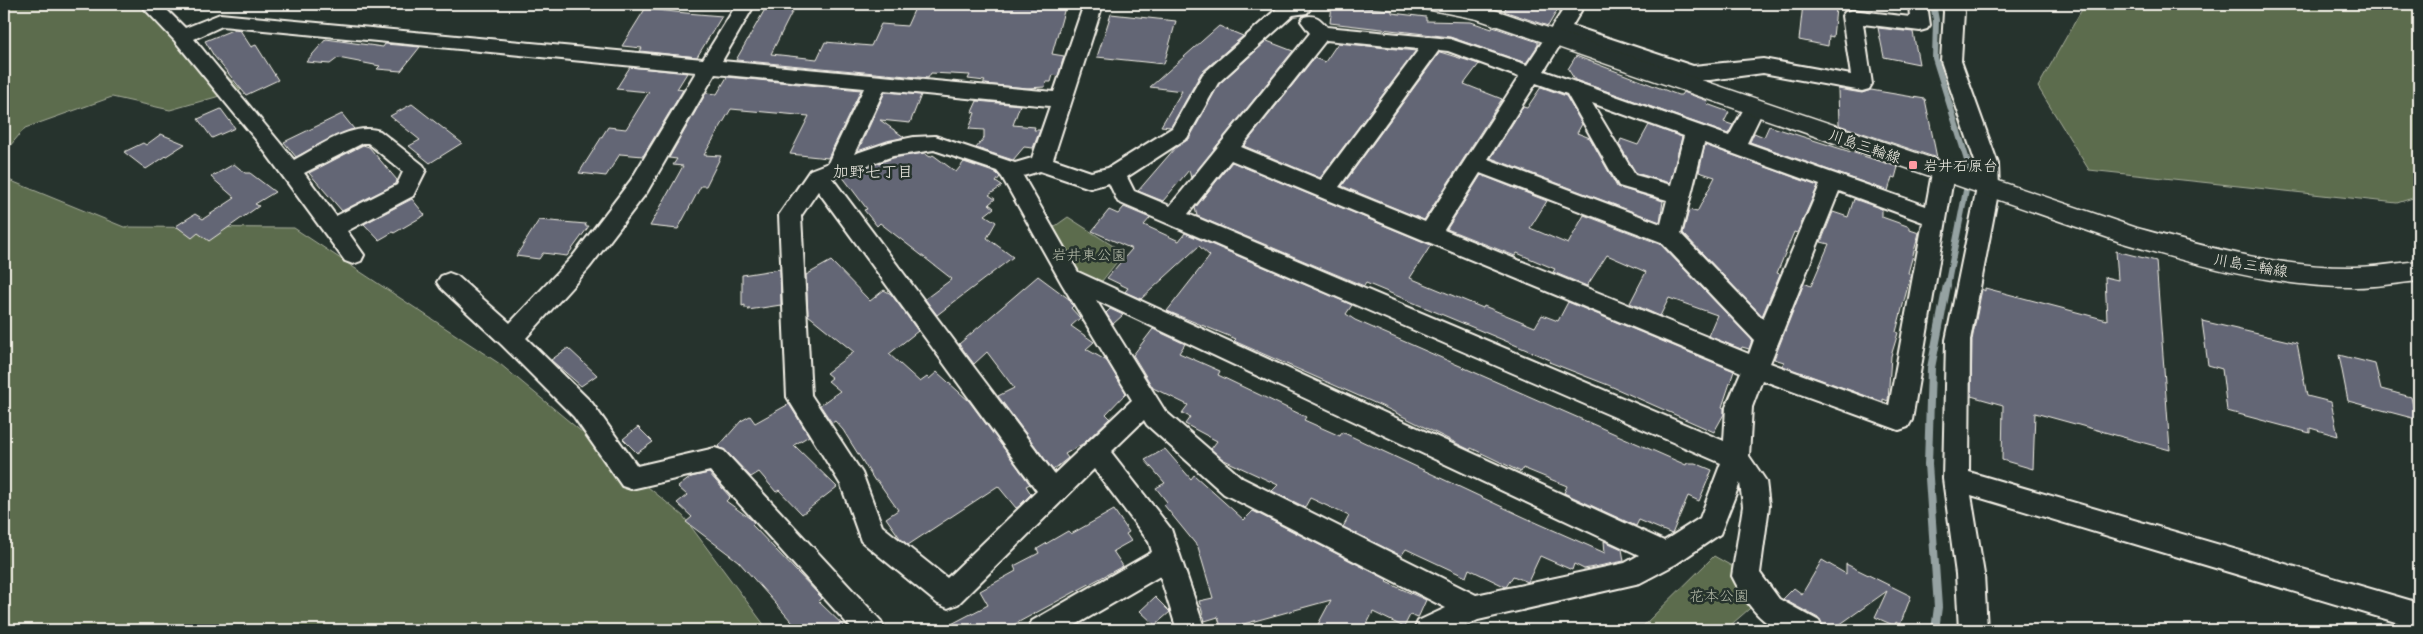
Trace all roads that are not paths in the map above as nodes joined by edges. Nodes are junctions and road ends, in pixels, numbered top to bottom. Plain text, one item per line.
1 (150, 4) edge
2 (746, 4) edge
3 (1094, 4) edge
4 (1434, 4) edge
5 (1576, 4) edge
6 (1918, 4) edge
7 (1952, 4) edge
8 (1301, 6) edge
9 (1321, 33) junction
10 (1559, 34) junction
11 (182, 37) junction
12 (1433, 44) junction
13 (711, 65) junction
14 (1532, 74) junction
15 (877, 82) junction
16 (1574, 89) junction
17 (1062, 100) junction
18 (1754, 108) junction
19 (1696, 132) junction
20 (1735, 146) junction
21 (1227, 150) junction
22 (1041, 163) junction
23 (1476, 163) junction
24 (290, 171) junction
25 (828, 171) junction
26 (1010, 172) junction
27 (1115, 174) junction
28 (1947, 174) junction
29 (1832, 181) junction
30 (1983, 187) junction
31 (1325, 190) junction
32 (1680, 196) junction
33 (1174, 216) junction
34 (1934, 217) junction
35 (333, 228) junction
36 (1430, 233) junction
37 (1670, 236) junction
38 (353, 255) dead end
39 (2419, 271) edge
40 (1070, 278) junction
41 (450, 282) dead end
42 (511, 338) junction
43 (1768, 339) junction
44 (1754, 367) junction
45 (1145, 402) junction
46 (1095, 451) junction
47 (1736, 458) junction
48 (1956, 479) junction
49 (1053, 492) junction
50 (1666, 555) junction
51 (1167, 558) junction
52 (1474, 608) junction
53 (2419, 616) edge
54 (871, 630) edge
55 (1042, 630) edge
56 (1191, 630) edge
57 (1428, 630) edge
58 (1809, 630) edge
59 (1973, 630) edge

1 - 11 street
2 - 13 street
3 - 17 street
4 - 10 main road, 川島三輪線
5 - 10 street
6 - 10 street
7 - 30 street
8 - 9 street
8 - 27 street
9 - 12 street
9 - 21 street
10 - 14 street
10 - 18 main road, 川島三輪線
11 - 13 street
11 - 24 street
12 - 14 street
12 - 31 street
13 - 15 street
13 - 42 street
14 - 16 street
14 - 23 street
15 - 17 street
15 - 25 street
16 - 19 street
16 - 32 street
17 - 22 street
18 - 20 street
18 - 28 main road, 川島三輪線
19 - 20 street
19 - 32 street
20 - 29 street
21 - 31 street
21 - 33 street
22 - 26 street
22 - 27 street
23 - 36 street
23 - 37 street
24 - 35 street
24 - 35 street
25 - 26 street
25 - 49 street
25 - 49 street
26 - 40 street
27 - 33 street
28 - 30 main road, 川島三輪線
28 - 34 street
29 - 34 street
29 - 43 street
30 - 39 main road, 川島三輪線
30 - 48 street
31 - 36 street
32 - 37 street
33 - 47 street
34 - 44 street
35 - 38 street
36 - 44 street
37 - 43 street
40 - 45 street
40 - 50 street
41 - 42 street
42 - 54 street
43 - 44 street
44 - 47 street
45 - 46 street
45 - 52 street
46 - 49 street
46 - 51 street
47 - 50 street
47 - 58 street
48 - 53 street
48 - 59 street
50 - 52 street
51 - 55 street
51 - 56 street
52 - 57 street

